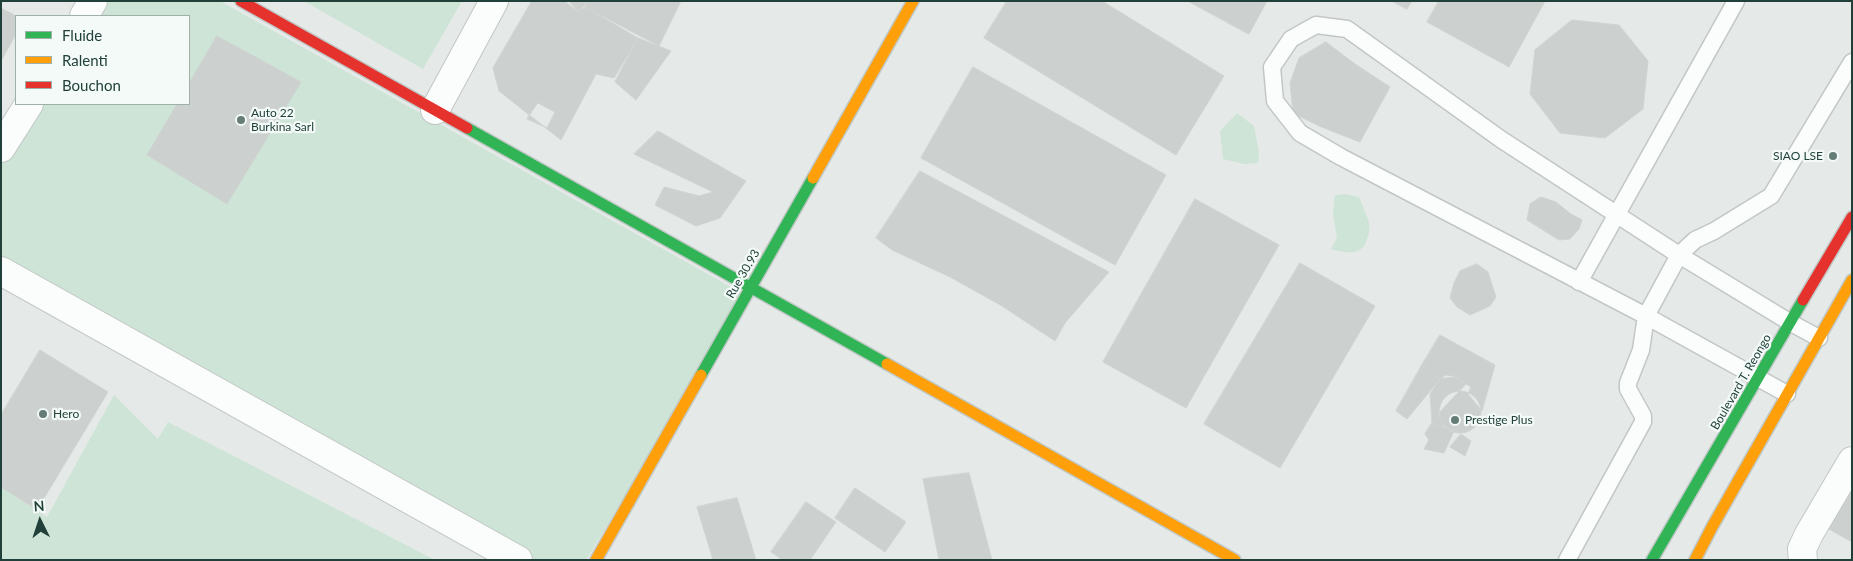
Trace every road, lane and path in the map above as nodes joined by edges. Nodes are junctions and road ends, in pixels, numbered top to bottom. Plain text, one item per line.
1 (93, 1) edge
2 (241, 1) edge
3 (494, 1) edge
4 (914, 1) edge
5 (1736, 1) edge
6 (85, 15) edge
7 (1852, 62) edge
8 (28, 105) edge
9 (435, 110) junction
10 (1, 148) edge
11 (1616, 214) junction
12 (1852, 217) edge
13 (1679, 255) junction
14 (1, 271) edge
15 (1852, 280) edge
16 (1579, 282) junction
17 (752, 288) junction
18 (1646, 316) junction
19 (1791, 323) junction
20 (1819, 338) junction
21 (1759, 378) junction
22 (1787, 394) junction
23 (1852, 461) edge
24 (518, 560) edge
25 (596, 560) edge
26 (1235, 560) edge
27 (1568, 560) edge
28 (1652, 560) edge
29 (1696, 560) edge
30 (1803, 560) edge

1 - 6 street
2 - 9 street
3 - 9 street
4 - 17 street, Rue 30.93
5 - 11 lane
7 - 13 lane
8 - 10 street
9 - 17 street
11 - 13 lane
11 - 16 lane
11 - 16 lane
12 - 19 street, Boulevard T. Reongo
13 - 18 lane
13 - 19 lane
14 - 24 street
15 - 20 street
16 - 18 lane
17 - 25 street, Rue 30.93
17 - 26 street
18 - 21 lane
18 - 27 lane
19 - 20 lane
19 - 21 street, Boulevard T. Reongo
20 - 22 street
21 - 22 lane
21 - 28 street, Boulevard T. Reongo
22 - 29 street
23 - 30 street

